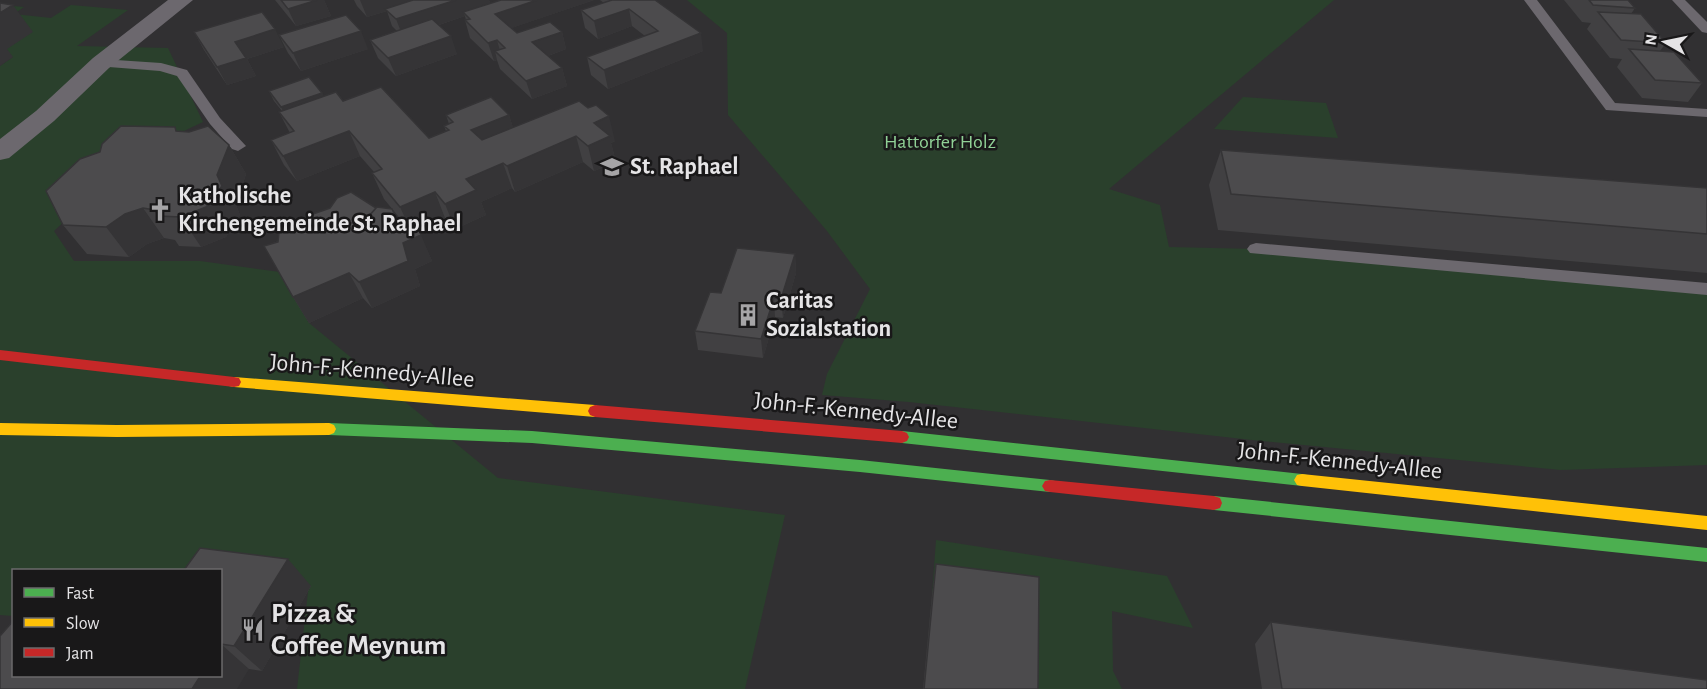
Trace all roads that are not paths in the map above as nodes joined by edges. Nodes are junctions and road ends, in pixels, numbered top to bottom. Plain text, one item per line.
1 (182, 0) edge
2 (1530, 0) edge
3 (1678, 0) edge
4 (1707, 29) edge
5 (101, 63) junction
6 (1707, 113) edge
7 (0, 127) edge
8 (238, 146) dead end
9 (0, 152) edge
10 (1256, 249) dead end
11 (1707, 289) edge
12 (0, 356) edge
13 (0, 429) edge
14 (863, 433) junction
15 (860, 466) junction
16 (1707, 524) edge
17 (1707, 555) edge

1 - 5 street
2 - 6 lane
3 - 4 lane
5 - 7 street
5 - 8 lane
5 - 9 street
10 - 11 lane
12 - 14 street, John-F.-Kennedy-Allee
13 - 15 street
14 - 15 lane
14 - 16 street, John-F.-Kennedy-Allee
15 - 17 street

